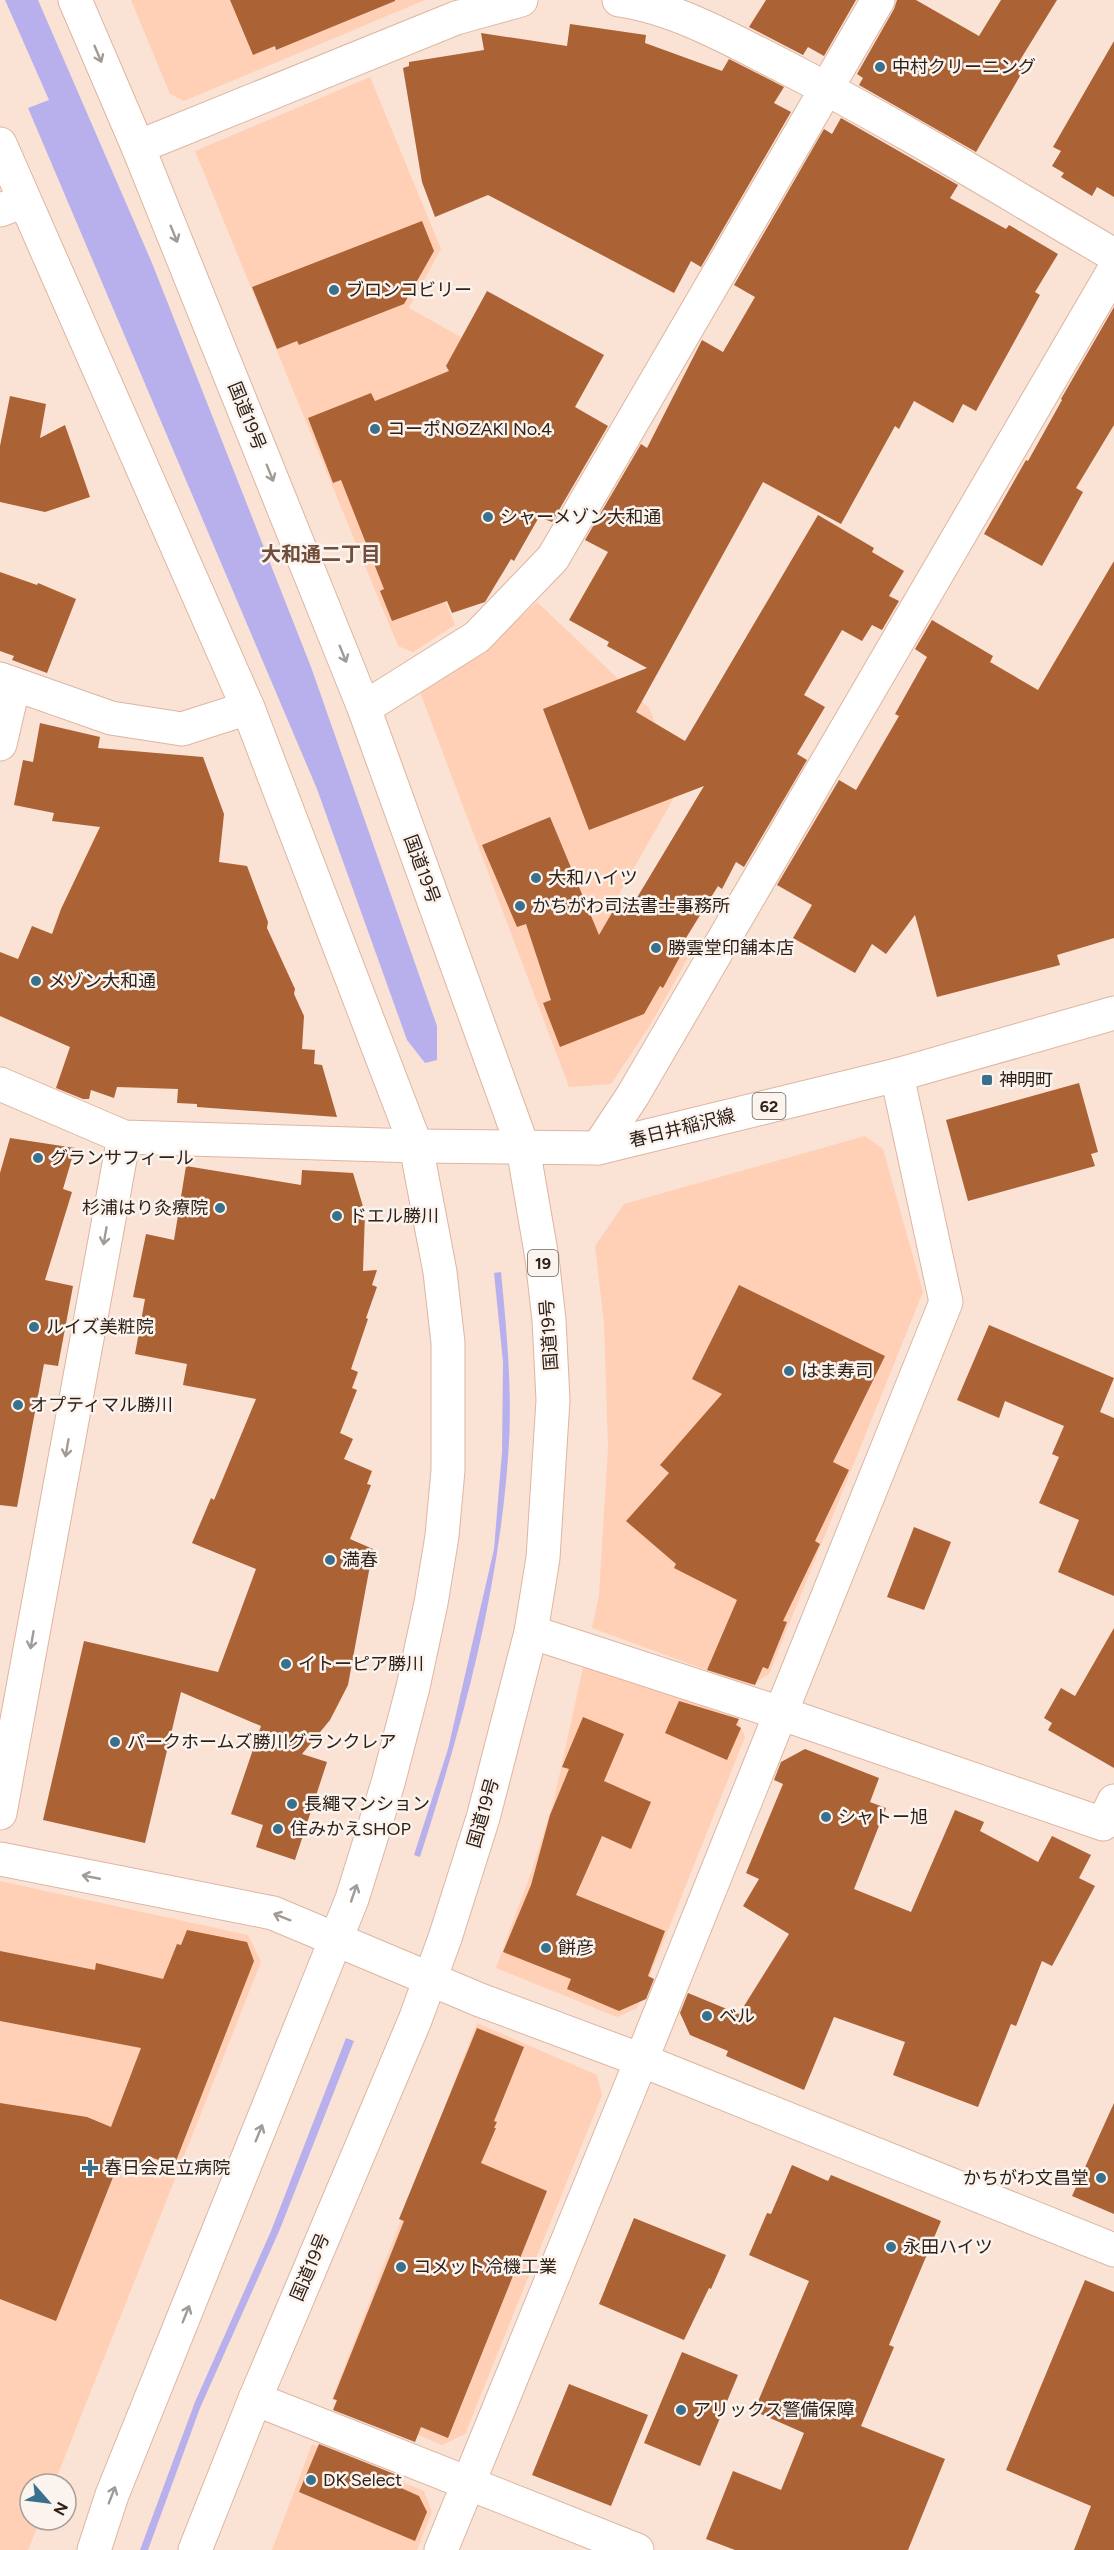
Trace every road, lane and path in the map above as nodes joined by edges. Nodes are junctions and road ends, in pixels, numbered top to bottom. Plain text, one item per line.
1 (75, 0) edge
2 (521, 0) edge
3 (619, 0) edge
4 (878, 0) edge
5 (827, 88) junction
6 (0, 144) edge
7 (138, 147) junction
8 (12, 206) edge
9 (1114, 255) edge
10 (1114, 270) edge
11 (7, 682) edge
12 (248, 708) junction
13 (364, 708) junction
14 (0, 744) edge
15 (1114, 1012) edge
16 (897, 1075) junction
17 (0, 1084) edge
18 (124, 1137) junction
19 (416, 1146) junction
20 (523, 1148) junction
21 (598, 1148) junction
22 (531, 1632) junction
23 (780, 1713) junction
24 (1114, 1802) edge
25 (0, 1813) edge
26 (0, 1859) edge
27 (336, 1939) junction
28 (429, 1979) junction
29 (641, 2060) junction
30 (1114, 2250) edge
31 (255, 2399) junction
32 (468, 2482) junction
33 (93, 2550) edge
34 (195, 2550) edge
35 (441, 2550) edge
36 (637, 2550) edge

1 -> 7 main road, 国道19号 / 19
2 - 7 main road
3 - 5 main road
4 - 5 main road
5 - 9 main road
5 - 13 main road
6 - 8 main road
7 -> 13 main road, 国道19号 / 19
8 - 12 main road
10 - 21 main road
11 - 12 main road
11 - 14 main road
12 - 19 main road
13 - 20 main road, 国道19号 / 19
15 - 16 main road, 春日井稲沢線 / 62
16 - 21 main road, 春日井稲沢線 / 62
16 - 23 main road
17 - 18 main road
18 - 19 main road, 春日井稲沢線
18 -> 25 main road
19 - 20 main road, 春日井稲沢線 / 62
27 -> 19 main road
20 - 21 main road, 春日井稲沢線 / 62
20 - 22 main road, 国道19号 / 19
22 - 23 main road
22 - 28 main road, 国道19号 / 19
23 - 24 main road
23 - 29 main road
27 -> 26 main road
27 - 28 main road
33 -> 27 main road
28 - 29 main road
28 - 31 main road, 国道19号 / 19
29 - 30 main road
29 - 32 main road
31 - 32 main road
31 - 34 main road, 国道19号 / 19
32 - 35 main road
32 - 36 main road

